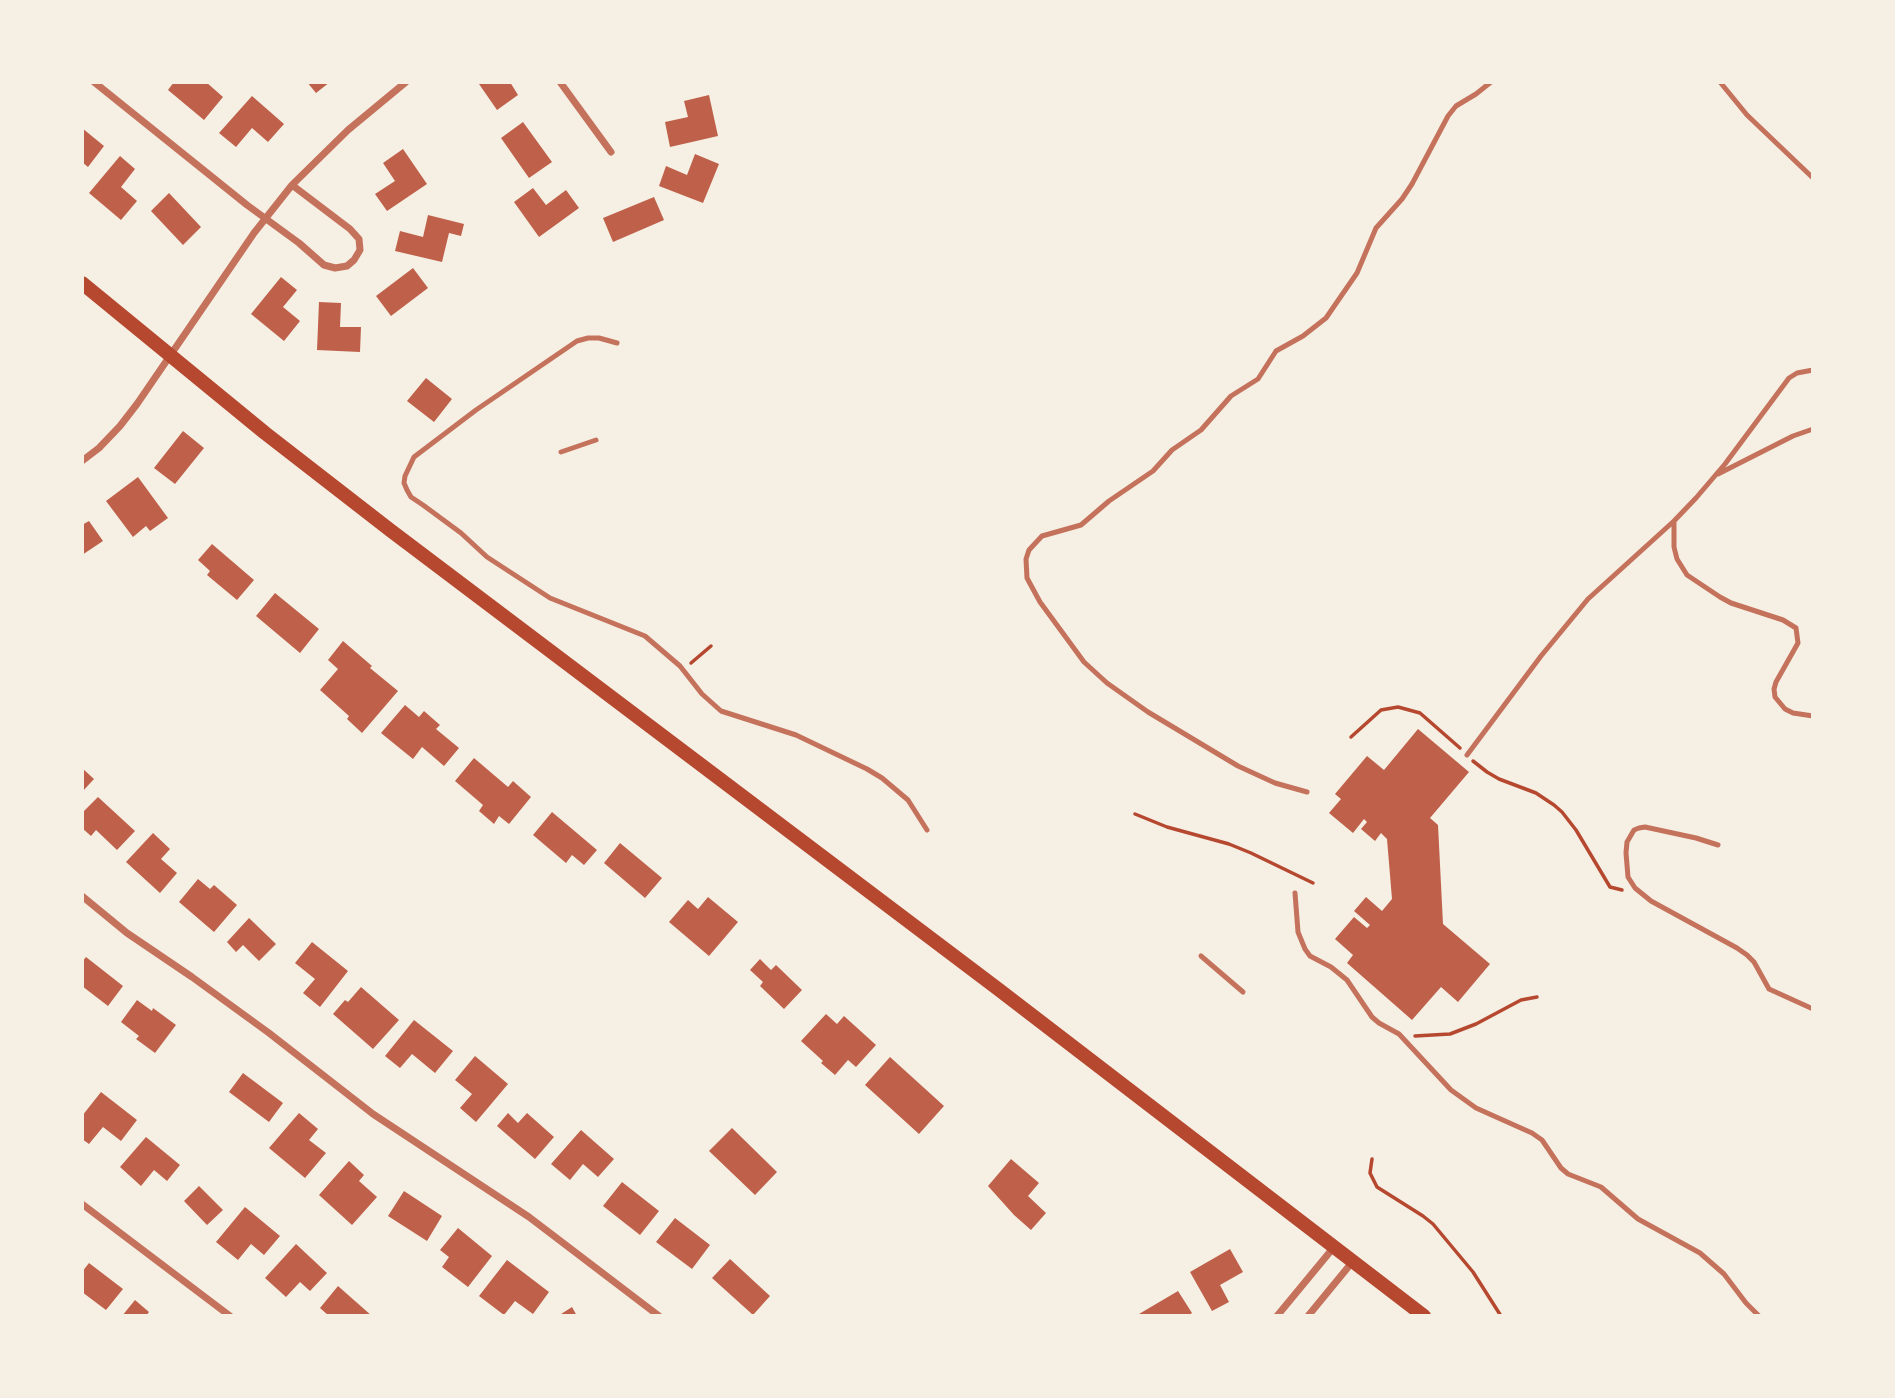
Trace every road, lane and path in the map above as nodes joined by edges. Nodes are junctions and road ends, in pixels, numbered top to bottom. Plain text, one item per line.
1 (94, 82) edge
2 (405, 82) edge
3 (560, 82) edge
4 (1491, 82) edge
5 (1720, 82) edge
6 (611, 152) dead end
7 (1813, 177) edge
8 (292, 185) junction
9 (264, 218) junction
10 (82, 283) edge
11 (617, 343) dead end
12 (169, 355) junction
13 (1813, 370) edge
14 (1813, 429) edge
15 (596, 440) dead end
16 (561, 452) dead end
17 (82, 461) edge
18 (1715, 476) junction
19 (1674, 521) junction
20 (711, 646) dead end
21 (680, 666) junction
22 (1813, 716) edge
23 (1351, 737) dead end
24 (1466, 755) junction
25 (1307, 792) dead end
26 (1135, 814) dead end
27 (927, 831) dead end
28 (1718, 845) dead end
29 (1313, 883) dead end
30 (1635, 888) junction
31 (1295, 893) dead end
32 (82, 896) edge
33 (1201, 956) dead end
34 (1243, 992) dead end
35 (1537, 997) dead end
36 (1813, 1009) edge
37 (1399, 1034) junction
38 (1372, 1159) dead end
39 (82, 1204) edge
40 (1335, 1246) junction
41 (1354, 1261) junction
42 (230, 1316) edge
43 (659, 1316) edge
44 (1277, 1316) edge
45 (1308, 1316) edge
46 (1424, 1316) edge
47 (1501, 1316) edge
48 (1759, 1316) edge

1 - 9 street
2 - 8 street
3 - 6 street
4 - 25 lane
5 - 7 lane
8 - 9 street
8 - 9 street
9 - 12 street
10 - 12 main road
11 - 21 lane
12 - 17 street
12 - 40 main road
13 - 18 lane
14 - 18 lane
15 - 16 lane
18 - 19 lane
19 - 22 lane
19 - 24 lane
20 - 21 path
21 - 27 lane
23 - 24 path
24 - 30 path
26 - 29 path
28 - 30 lane
30 - 36 lane
31 - 37 lane
32 - 43 street
33 - 34 lane
35 - 37 path
37 - 48 lane
38 - 47 path
39 - 42 street
40 - 41 main road
40 - 44 street
41 - 45 street
41 - 46 main road

